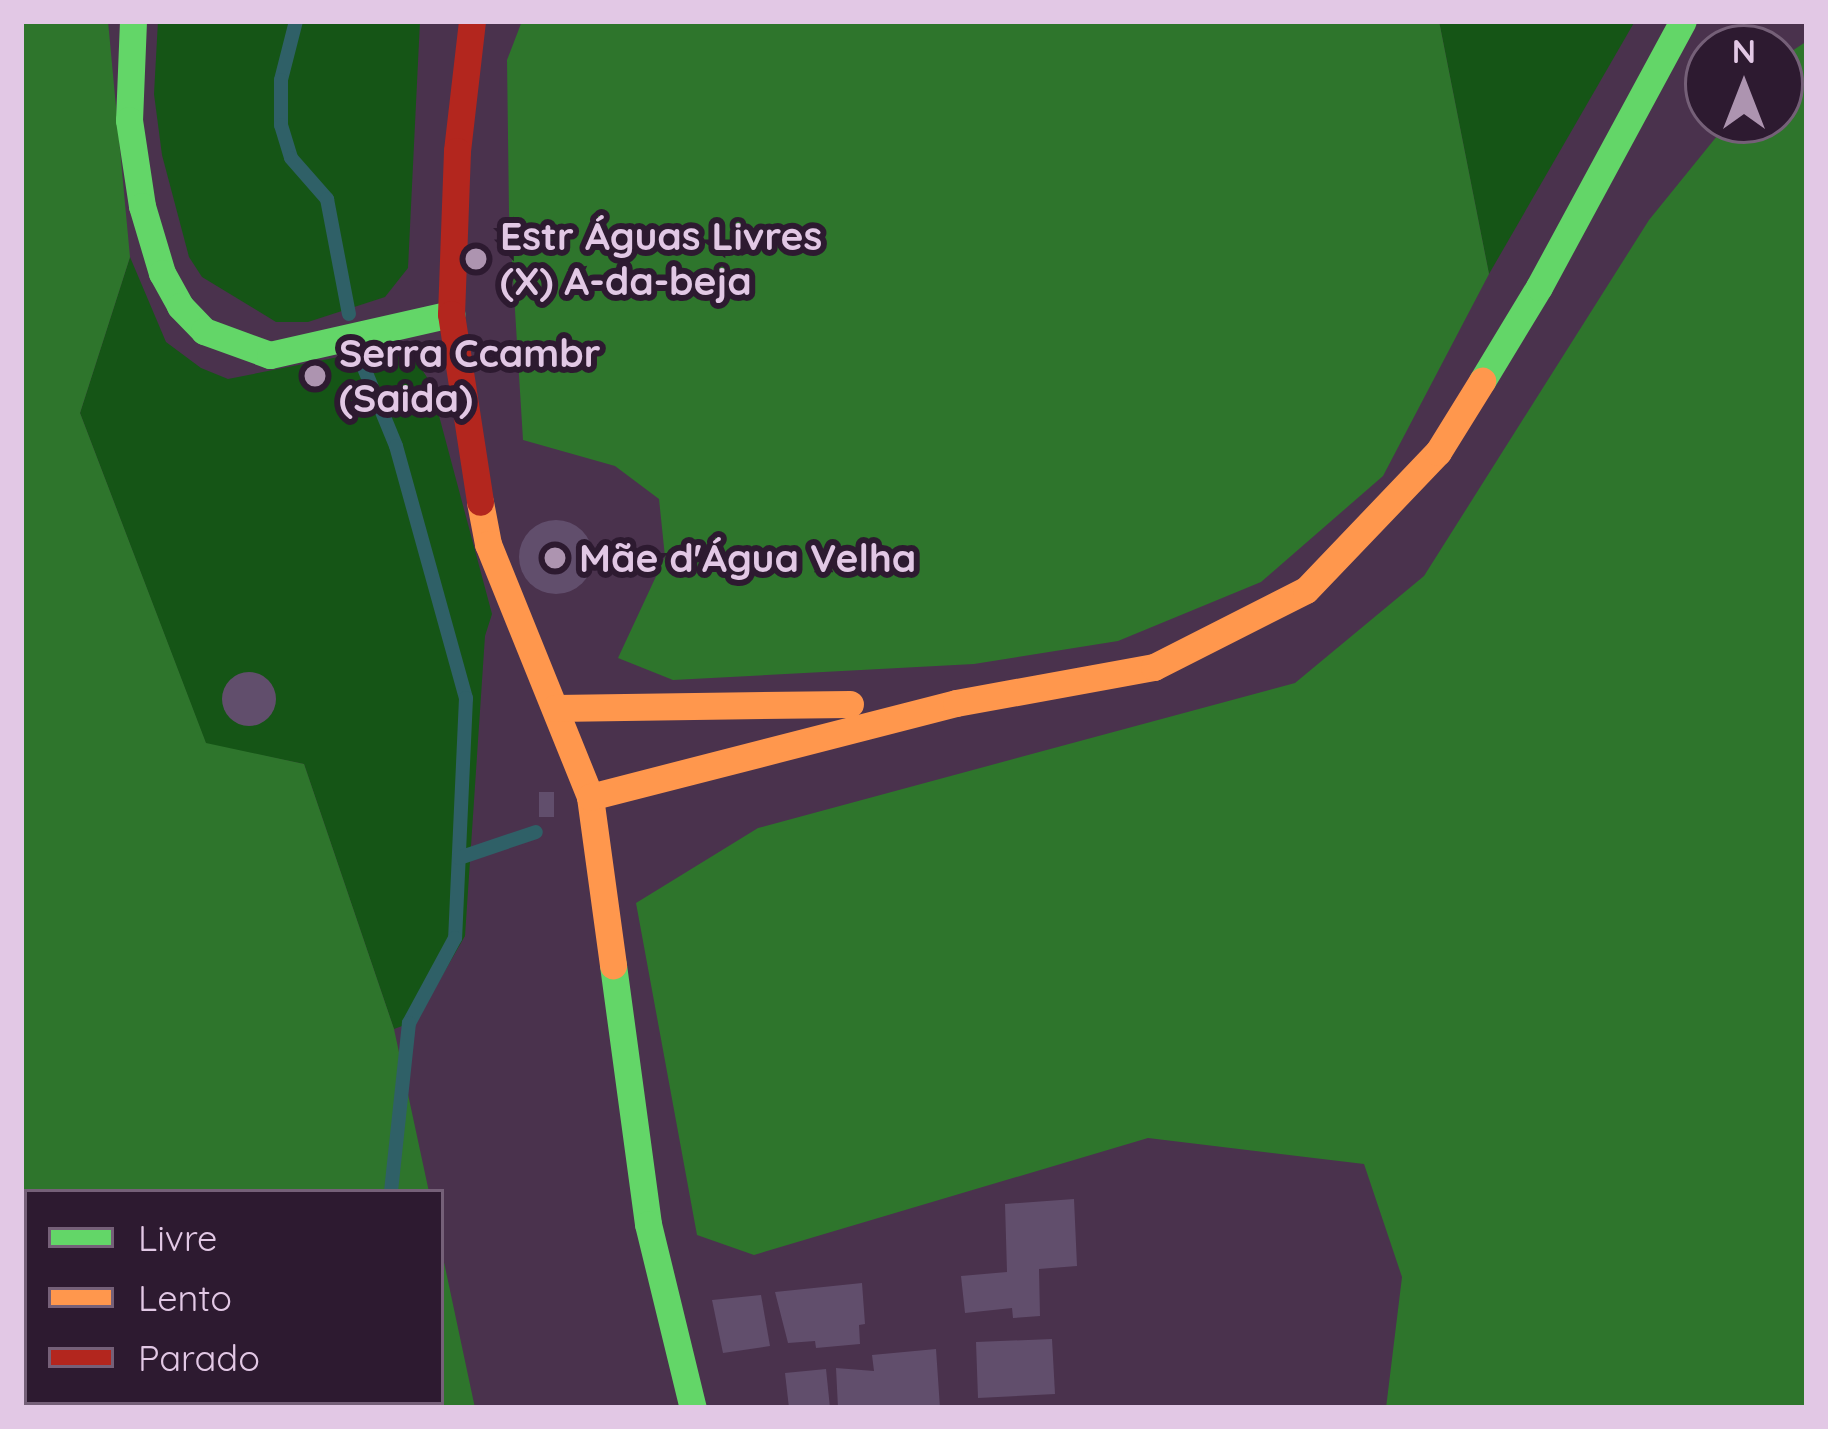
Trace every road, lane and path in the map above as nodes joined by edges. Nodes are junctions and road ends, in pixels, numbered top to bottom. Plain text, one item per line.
1 (133, 21) edge
2 (472, 21) edge
3 (1683, 21) edge
4 (451, 314) junction
5 (956, 703) junction
6 (555, 708) junction
7 (590, 797) junction
8 (693, 1408) edge

1 - 4 main road
2 - 4 main road
3 - 5 main road
4 - 6 main road
5 - 6 main road
5 - 7 main road
6 - 7 main road
7 - 8 main road

